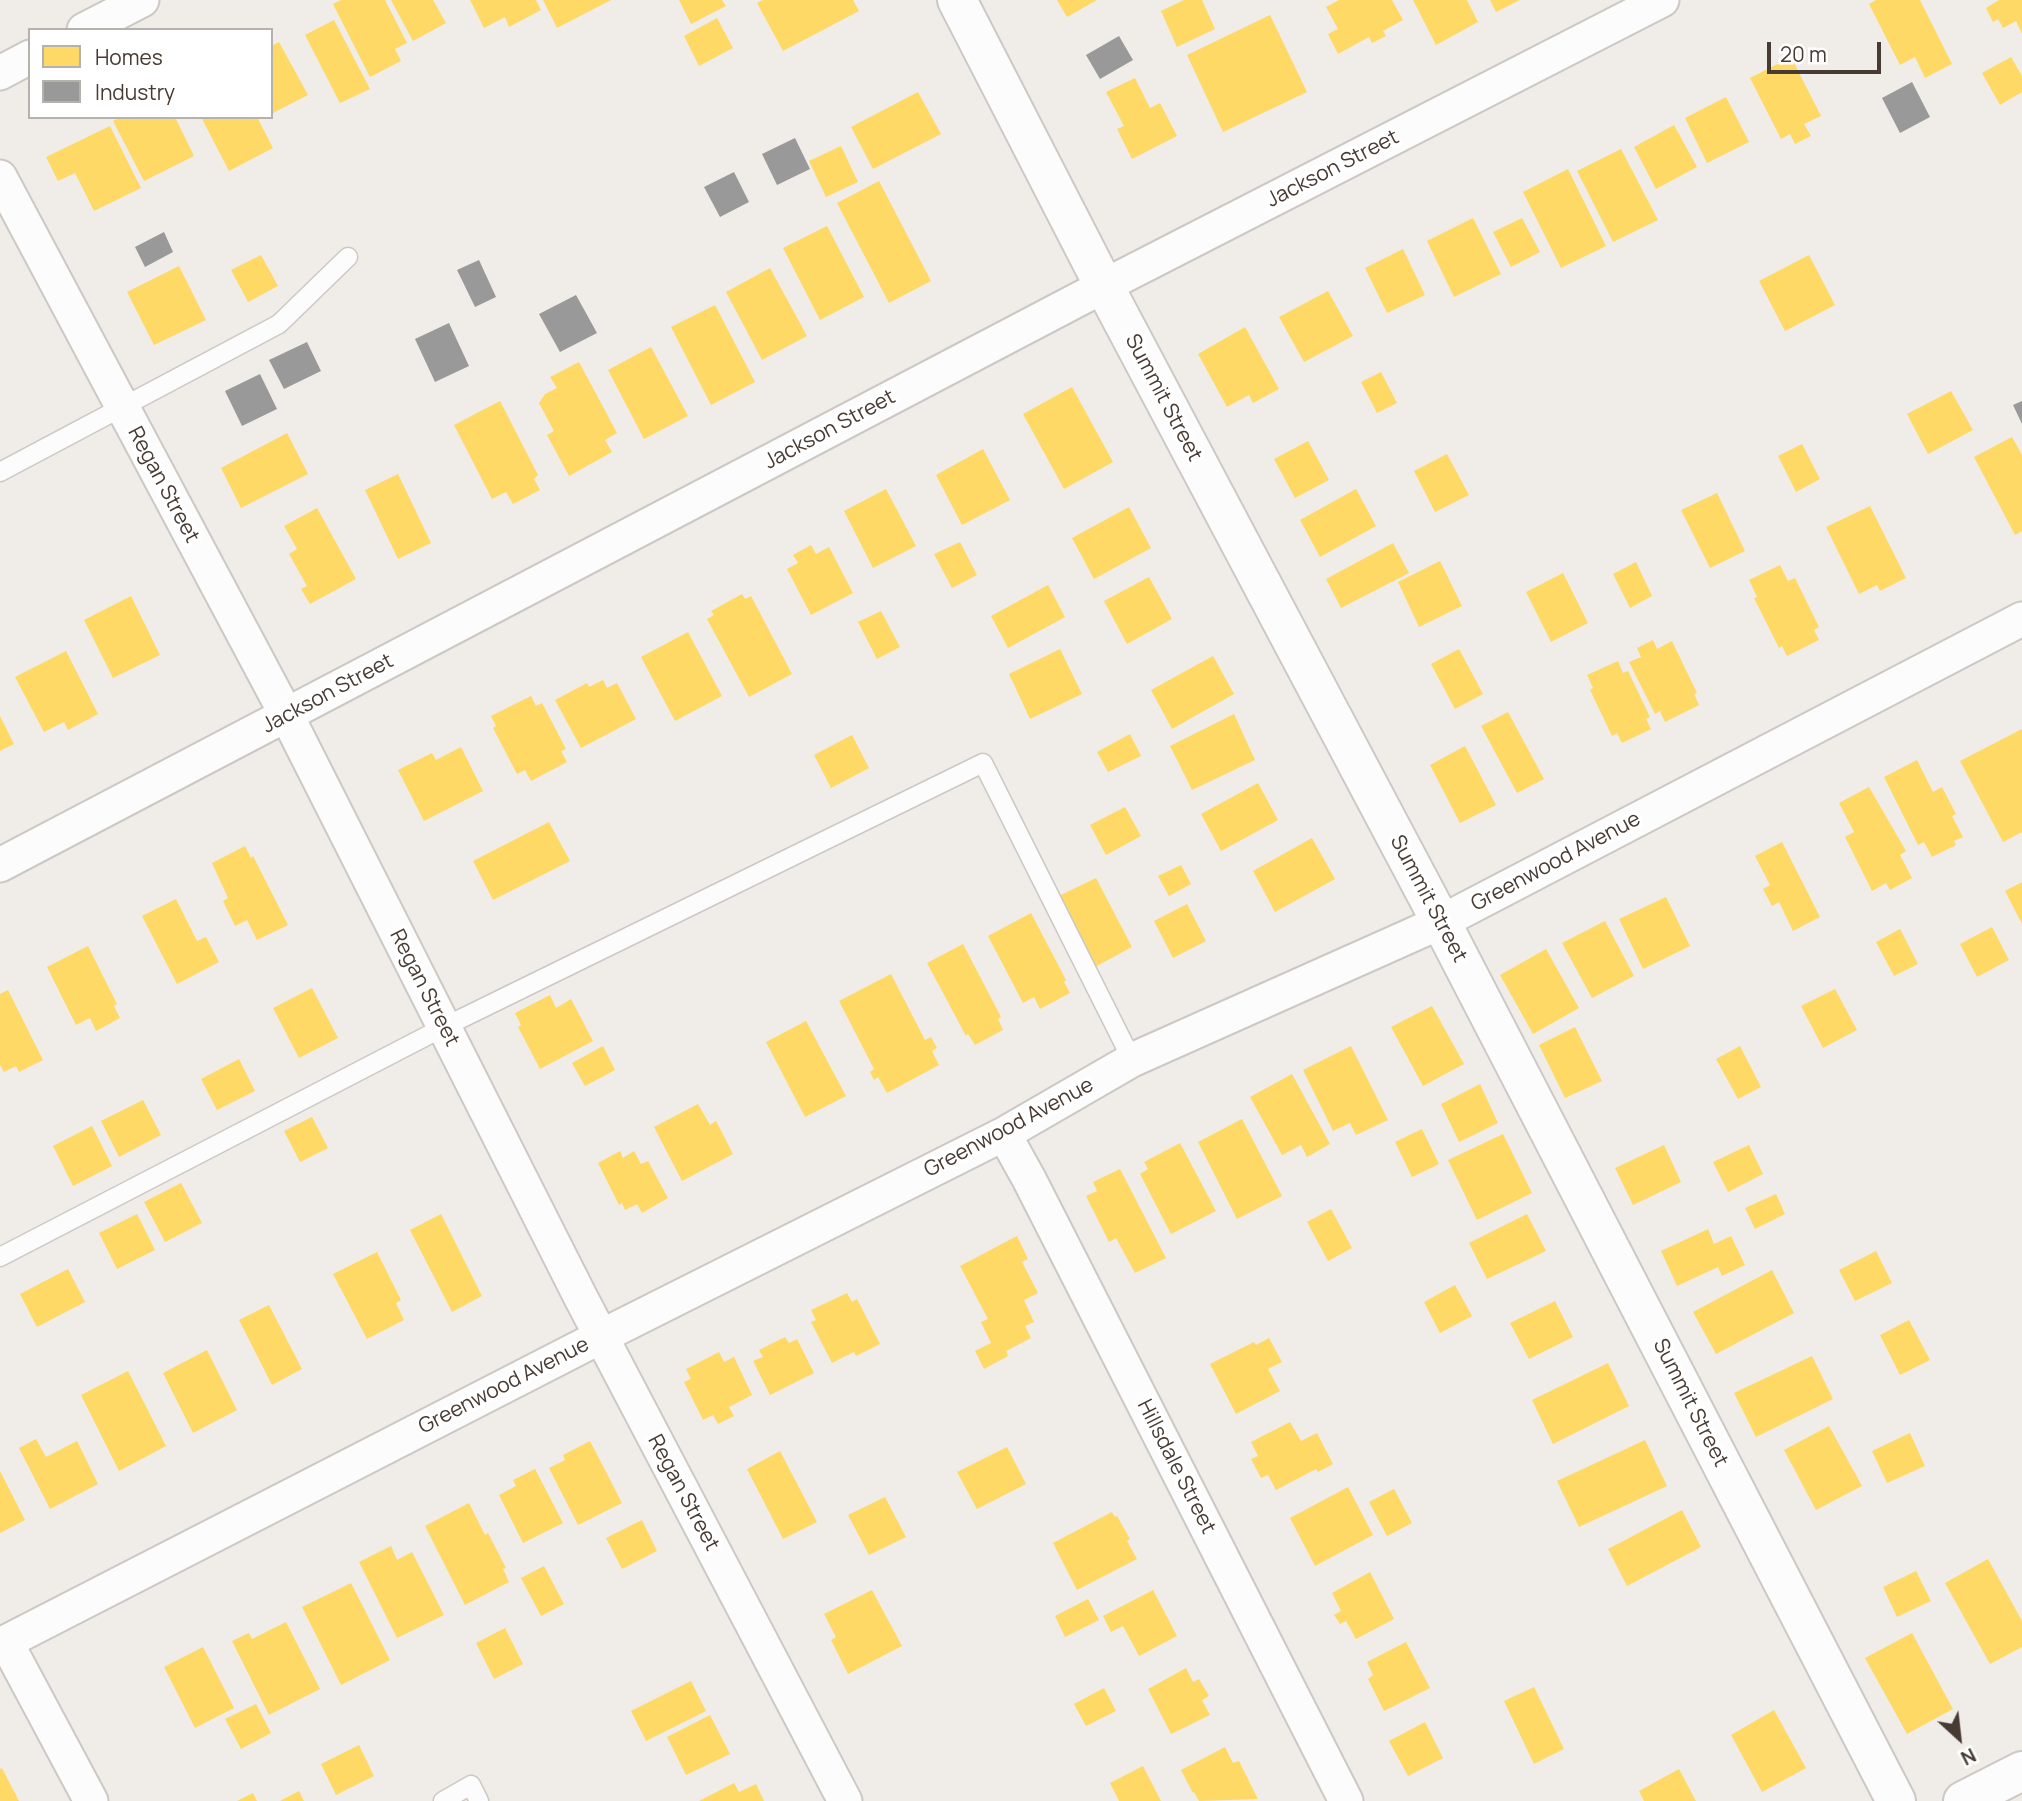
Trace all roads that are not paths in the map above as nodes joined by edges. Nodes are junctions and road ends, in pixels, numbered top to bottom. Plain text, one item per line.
1 (142, 0) edge
2 (957, 0) edge
3 (1662, 0) edge
4 (88, 28) edge
5 (28, 58) edge
6 (0, 73) edge
7 (0, 177) edge
8 (348, 257) dead end
9 (1104, 286) junction
10 (123, 408) junction
11 (0, 472) edge
12 (2022, 619) edge
13 (286, 716) junction
14 (0, 865) edge
15 (1441, 922) junction
16 (444, 1027) junction
17 (1132, 1060) junction
18 (1004, 1134) junction
19 (0, 1257) edge
20 (602, 1336) junction
21 (3, 1644) edge
22 (2022, 1771) edge
23 (91, 1801) edge
24 (443, 1801) edge
25 (479, 1801) edge
26 (845, 1801) edge
27 (1346, 1801) edge
28 (1896, 1801) edge
29 (1963, 1801) edge

1 - 4 street
2 - 9 street, Summit Street
3 - 9 street, Jackson Street
5 - 6 street
7 - 10 street, Regan Street
8 - 10 lane
9 - 13 street, Jackson Street
9 - 15 street, Summit Street
10 - 11 lane
10 - 13 street, Regan Street
12 - 15 street, Greenwood Avenue
13 - 14 street, Jackson Street
13 - 16 street, Regan Street
15 - 17 street, Greenwood Avenue
15 - 28 street, Summit Street
16 - 17 lane
16 - 19 lane
16 - 20 street, Regan Street
17 - 18 street, Greenwood Avenue
18 - 20 street, Greenwood Avenue
18 - 27 street, Hillsdale Street
20 - 21 street, Greenwood Avenue
20 - 26 street, Regan Street
21 - 23 street
22 - 29 street
24 - 25 lane

